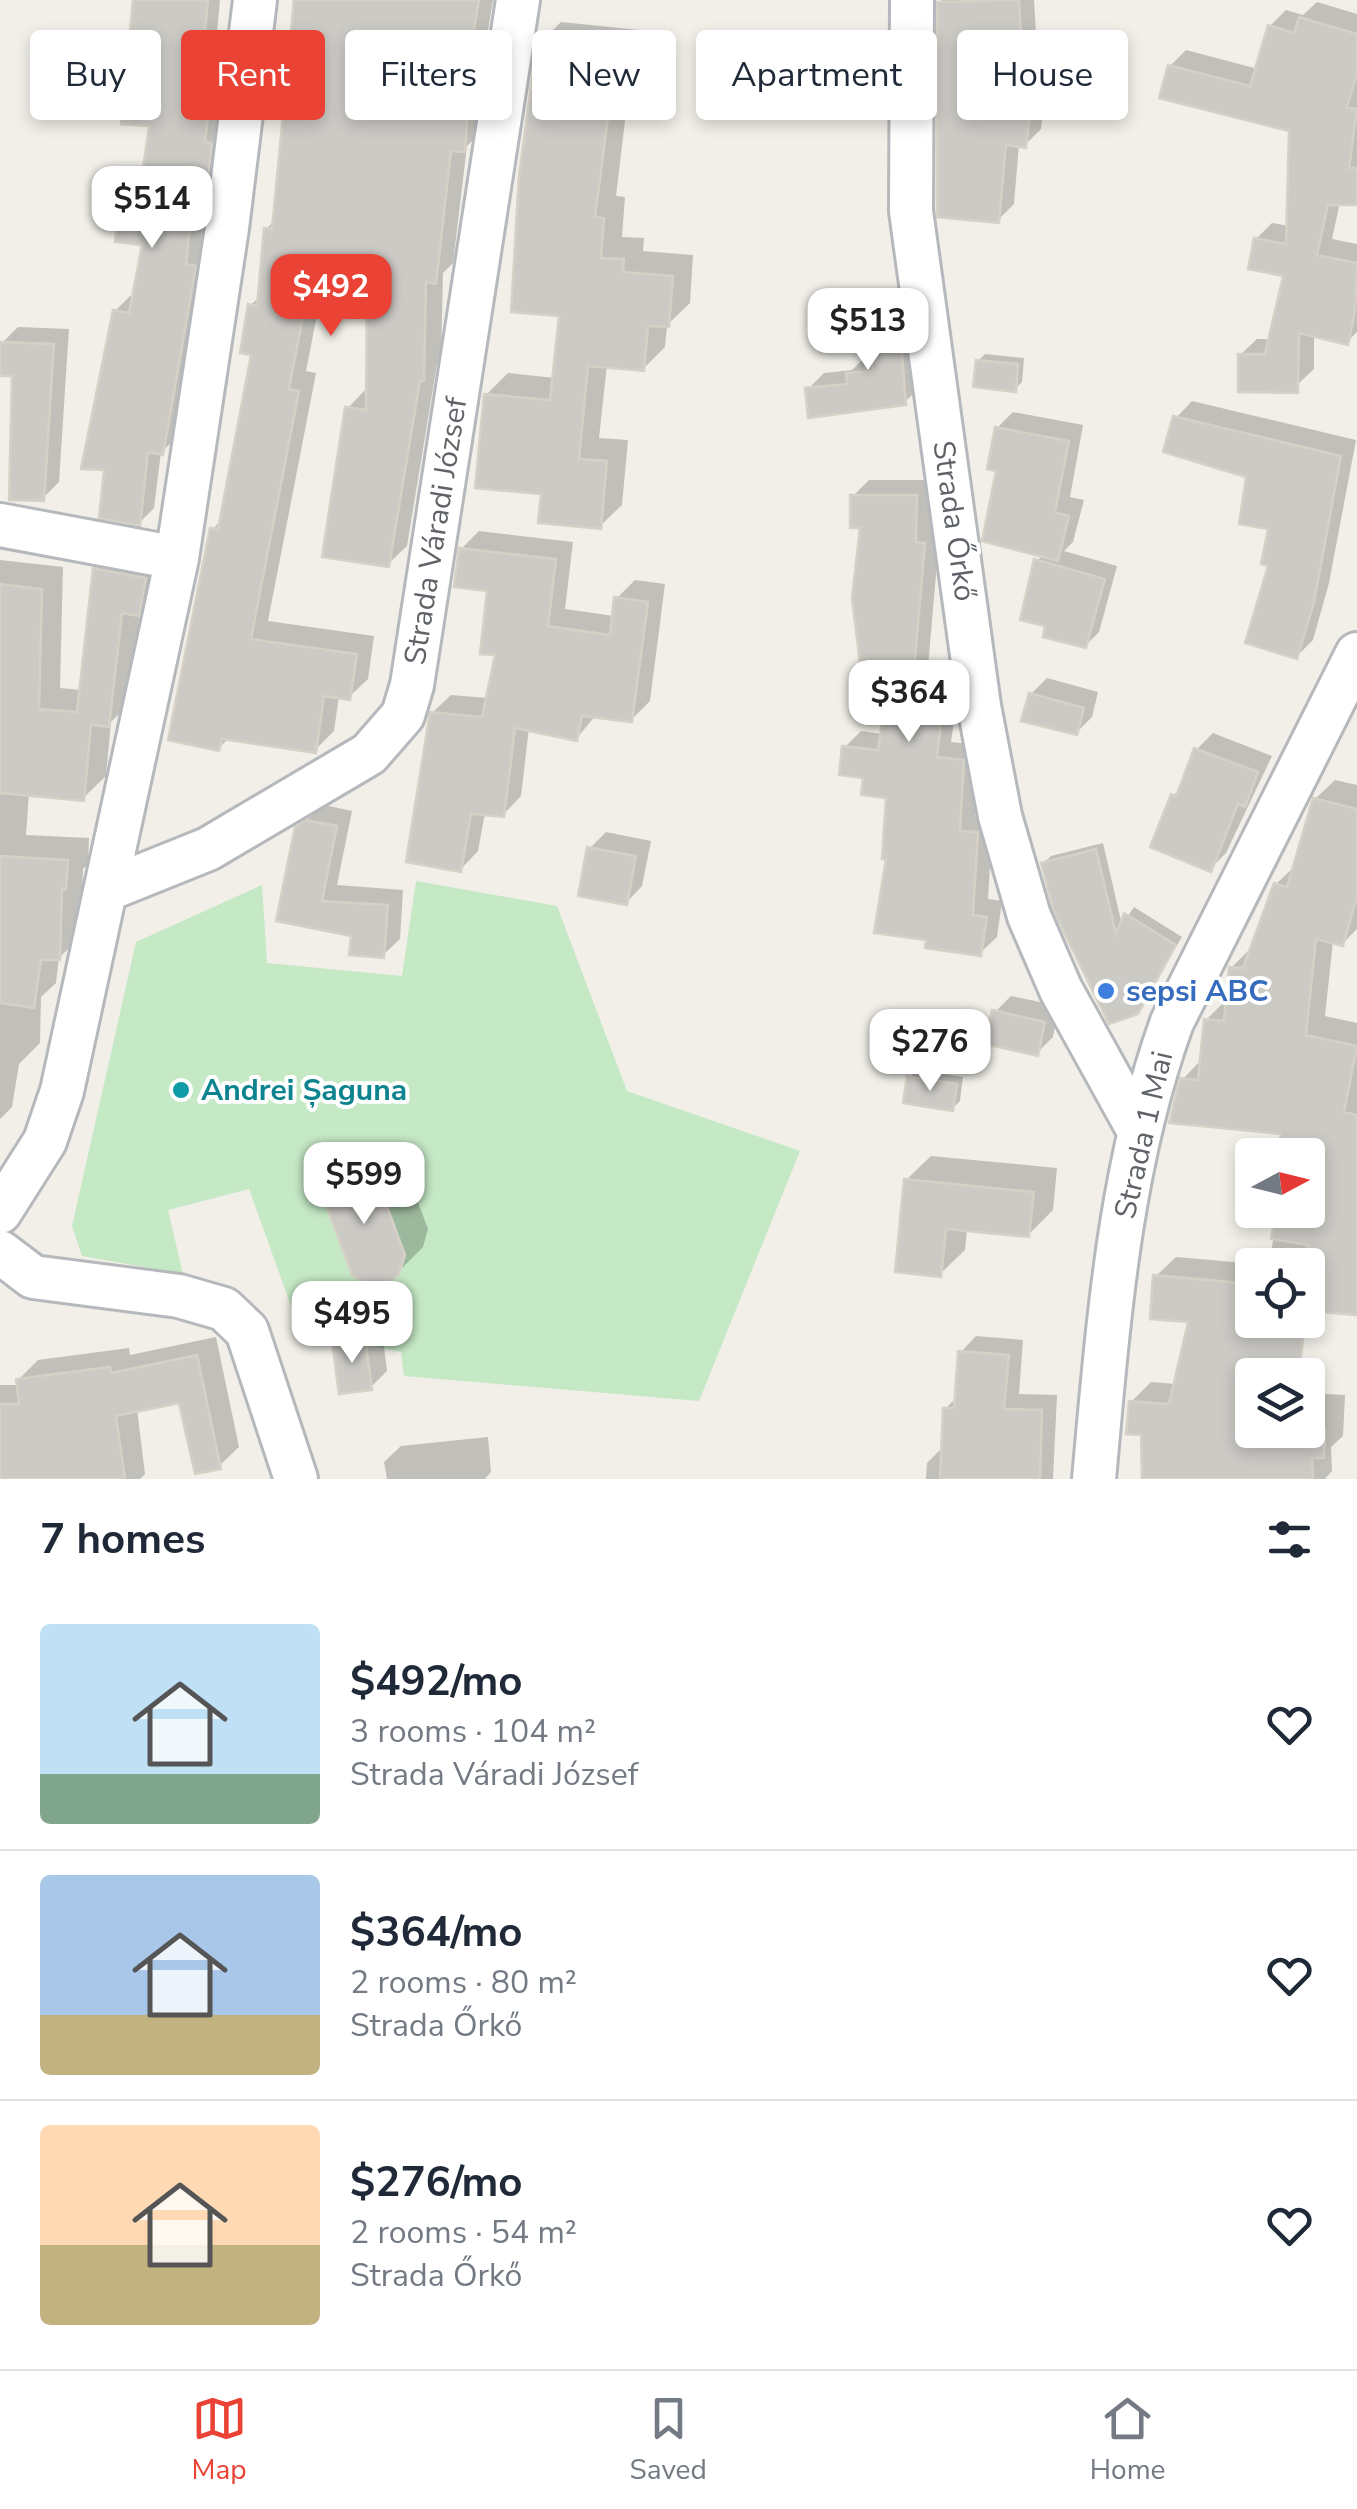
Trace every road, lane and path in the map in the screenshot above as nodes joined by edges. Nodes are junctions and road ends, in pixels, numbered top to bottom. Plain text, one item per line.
1 (255, 0) edge
2 (518, 0) edge
3 (912, 0) edge
4 (0, 525) edge
5 (177, 558) junction
6 (1357, 654) edge
7 (106, 890) junction
8 (1139, 1131) junction
9 (0, 1212) edge
10 (0, 1252) edge
11 (296, 1479) edge
12 (1094, 1479) edge

1 - 5 street
2 - 7 street, Strada Váradi József
3 - 8 street, Strada Őrkő
4 - 5 street
5 - 7 street
6 - 8 street, Strada 1 Mai
7 - 9 street
8 - 12 street, Strada 1 Mai
10 - 11 street

